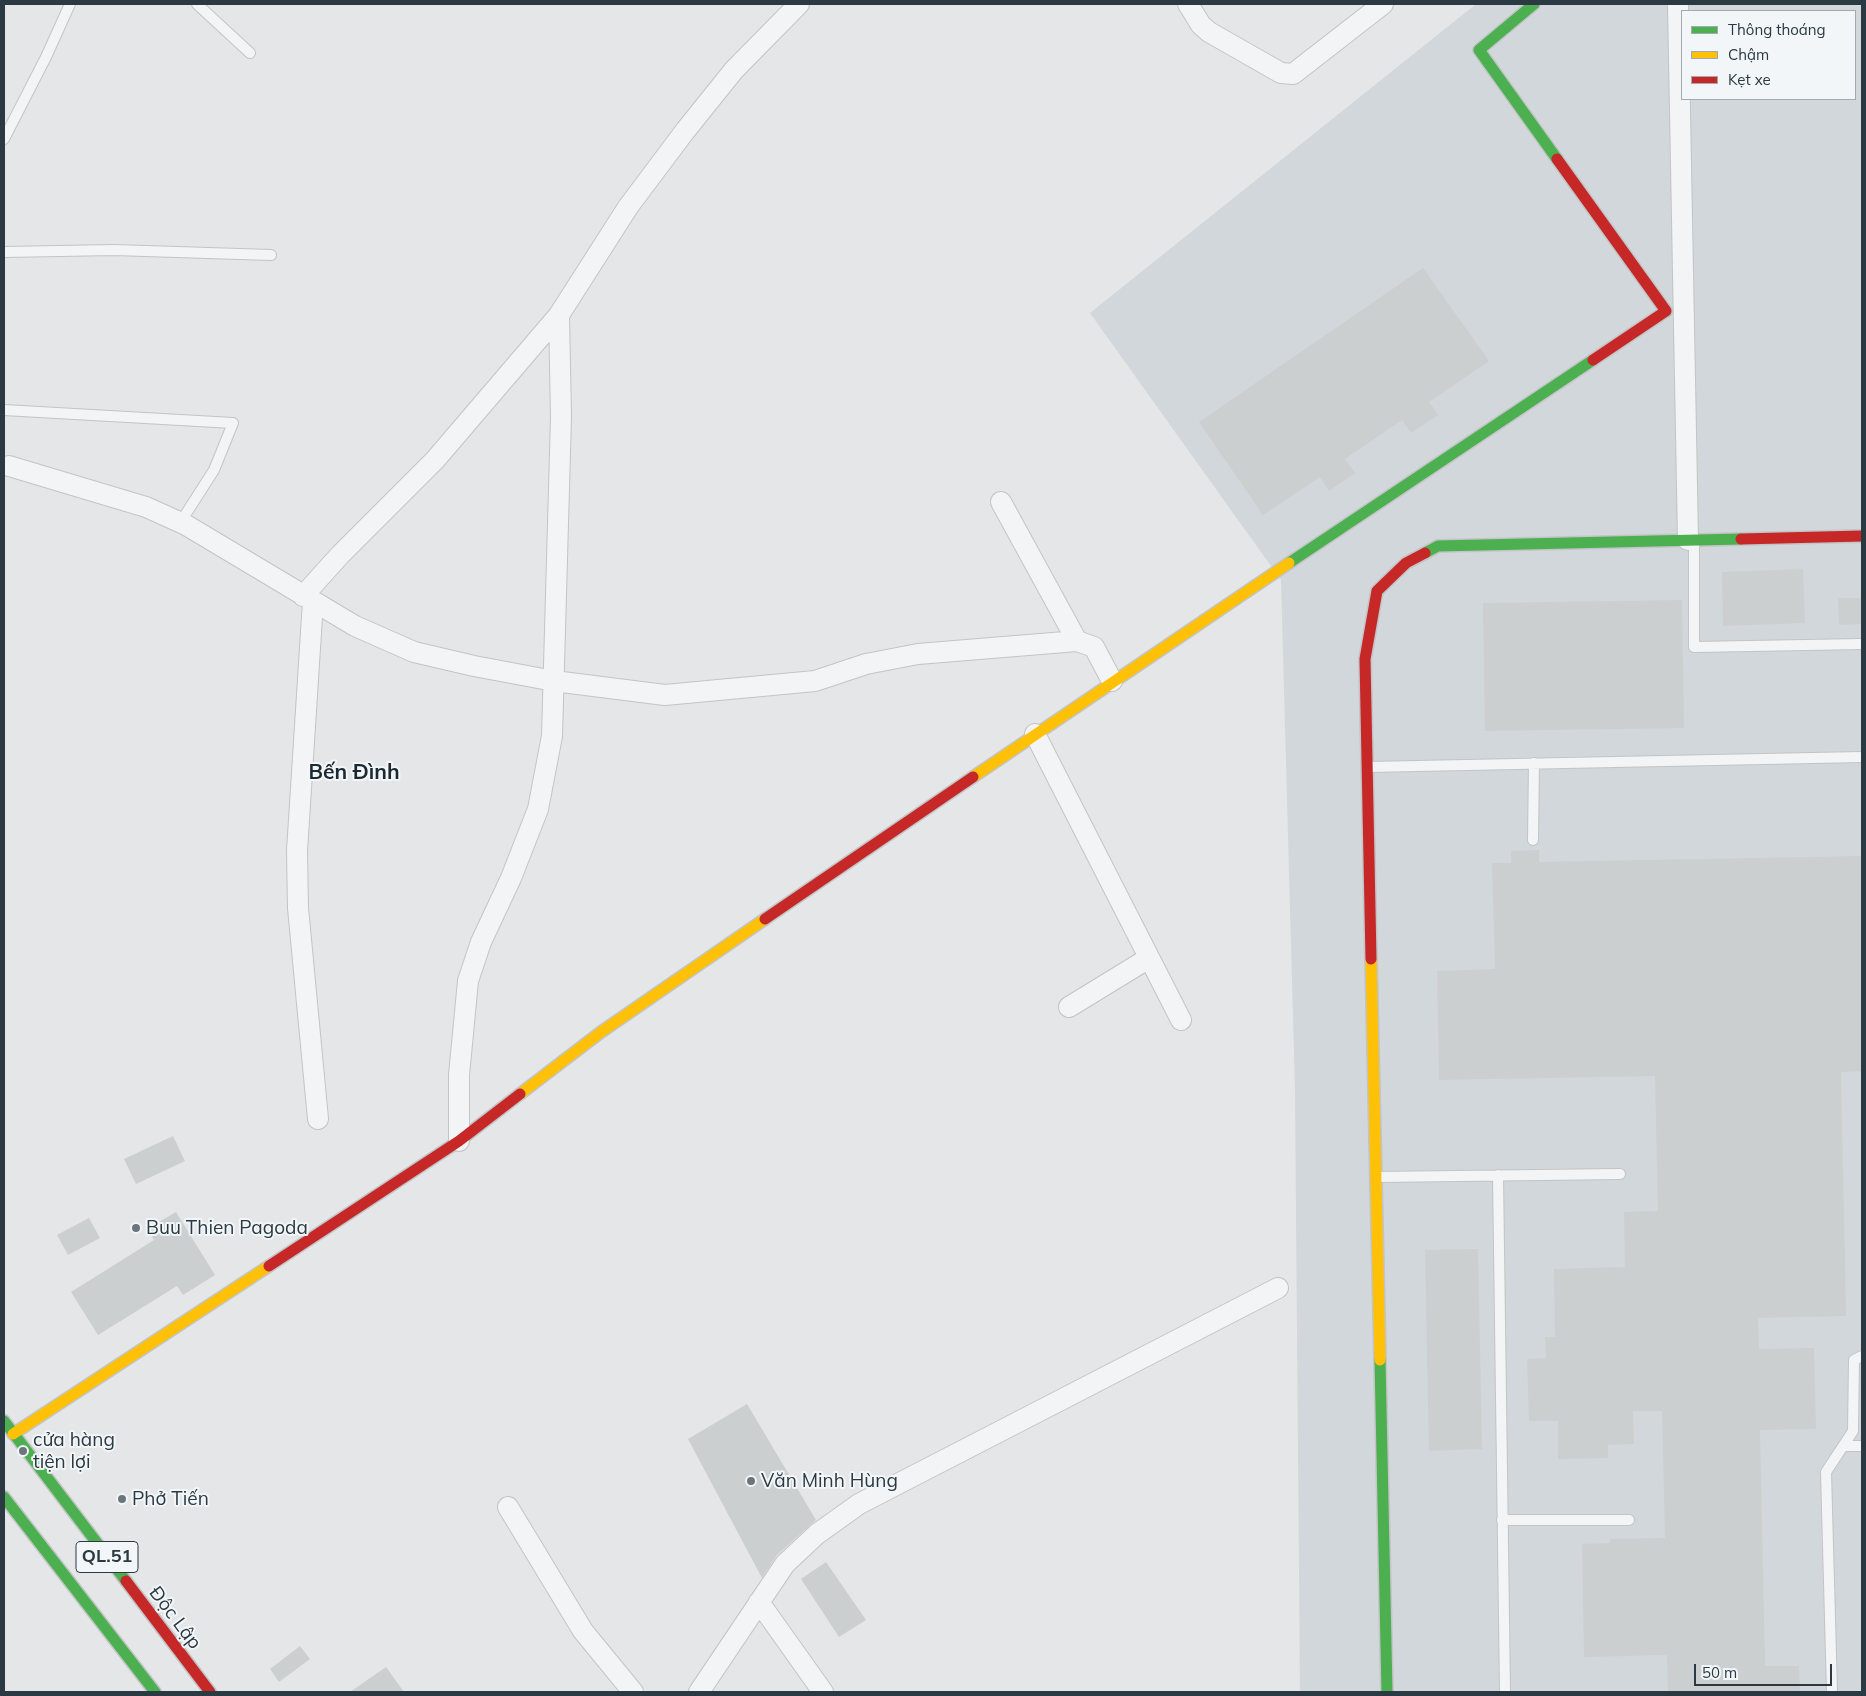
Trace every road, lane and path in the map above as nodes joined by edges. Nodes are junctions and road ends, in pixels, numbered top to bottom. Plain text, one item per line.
1 (70, 4) edge
2 (197, 4) edge
3 (799, 4) edge
4 (1188, 4) edge
5 (1383, 4) edge
6 (1534, 4) edge
7 (1678, 4) edge
8 (250, 53) dead end
9 (4, 139) edge
10 (4, 252) edge
11 (271, 255) dead end
12 (559, 315) junction
13 (4, 410) edge
14 (9, 466) dead end
15 (1000, 502) dead end
16 (180, 523) junction
17 (1862, 536) edge
18 (1691, 540) junction
19 (308, 599) junction
20 (1077, 641) junction
21 (1862, 644) edge
22 (554, 680) junction
23 (1112, 681) junction
24 (1035, 734) junction
25 (1862, 757) edge
26 (1534, 763) junction
27 (1367, 767) junction
28 (1533, 840) dead end
29 (1149, 958) junction
30 (1069, 1007) dead end
31 (1181, 1020) dead end
32 (318, 1119) dead end
33 (459, 1141) junction
34 (1620, 1174) dead end
35 (1498, 1175) junction
36 (1376, 1176) junction
37 (1278, 1288) dead end
38 (1862, 1356) edge
39 (4, 1421) edge
40 (13, 1434) junction
41 (1843, 1446) junction
42 (1862, 1446) edge
43 (4, 1497) edge
44 (508, 1507) dead end
45 (1502, 1520) junction
46 (1629, 1520) dead end
47 (759, 1602) junction
48 (155, 1692) edge
49 (210, 1692) edge
50 (633, 1692) edge
51 (699, 1692) edge
52 (823, 1692) edge
53 (1387, 1692) edge
54 (1505, 1692) edge
55 (1832, 1692) edge

1 - 9 lane
2 - 8 lane
3 - 12 street
4 - 5 street
6 - 23 main road
7 - 18 street
10 - 11 lane
12 - 19 street
12 - 22 street
13 - 16 lane
14 - 16 street
15 - 20 street
16 - 19 street
17 - 18 main road
18 - 21 lane
18 - 27 main road
19 - 22 street
19 - 32 street
20 - 22 street
20 - 23 street
22 - 33 street
23 - 24 main road
24 - 29 street
24 - 33 main road
25 - 26 lane
26 - 27 lane
26 - 28 lane
27 - 36 main road
29 - 30 street
29 - 31 street
33 - 40 main road
34 - 35 lane
35 - 36 lane
35 - 45 lane
36 - 53 main road
37 - 47 street
38 - 41 lane
39 - 40 main road, Độc Lập / QL.51
40 - 49 main road, Độc Lập / QL.51
41 - 42 lane
41 - 55 lane
43 - 48 main road, QL.51
44 - 50 street
45 - 46 lane
45 - 54 lane
47 - 51 street
47 - 52 street

